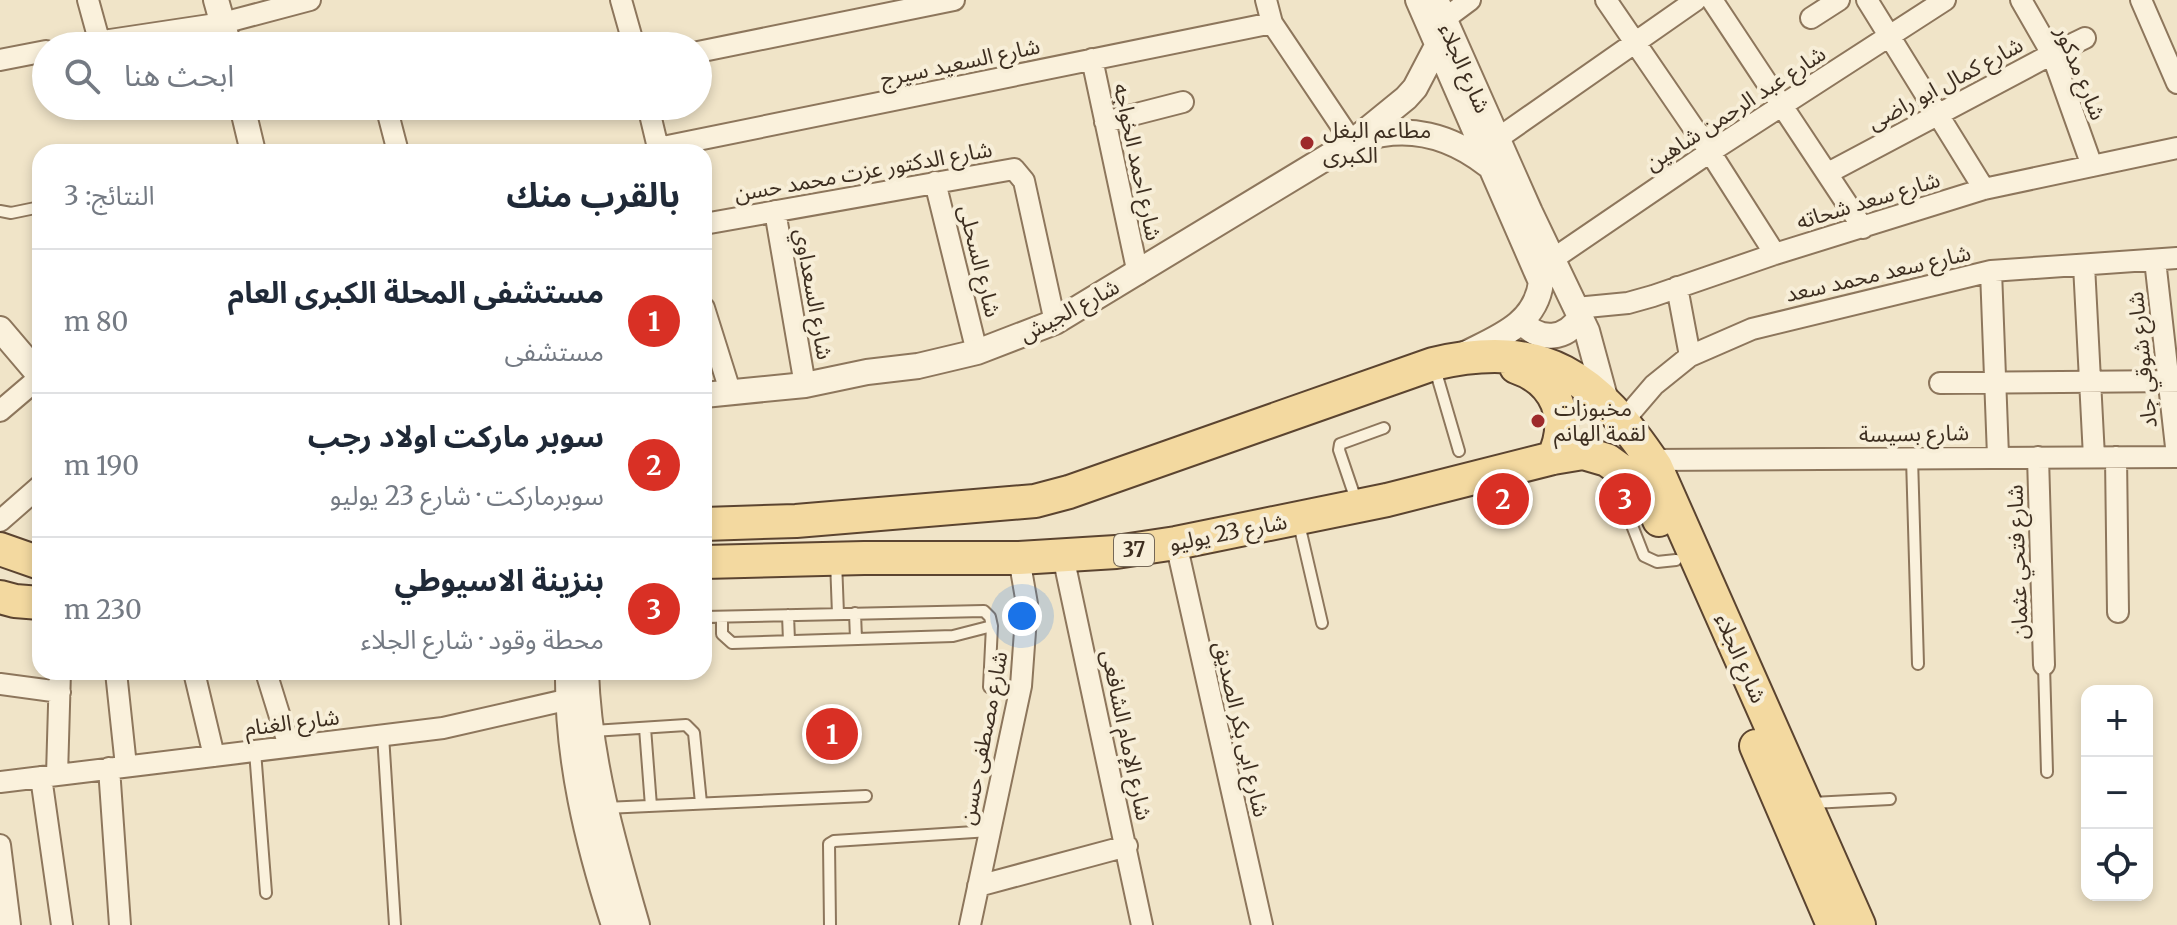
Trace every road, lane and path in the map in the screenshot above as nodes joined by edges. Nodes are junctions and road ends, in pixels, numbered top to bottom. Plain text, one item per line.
1 (88, 0) edge
2 (310, 0) edge
3 (621, 0) edge
4 (954, 0) edge
5 (1266, 0) edge
6 (1418, 0) edge
7 (1470, 0) edge
8 (1606, 0) edge
9 (1696, 0) edge
10 (1712, 0) edge
11 (1839, 0) edge
12 (1867, 0) edge
13 (1945, 0) edge
14 (2021, 0) edge
15 (2141, 0) edge
16 (1811, 18) dead end
17 (223, 23) edge
18 (1272, 23) junction
19 (1437, 24) edge
20 (97, 32) edge
21 (157, 32) edge
22 (629, 32) edge
23 (1890, 35) junction
24 (2085, 38) dead end
25 (1635, 42) junction
26 (712, 49) edge
27 (32, 54) edge
28 (2052, 54) junction
29 (1092, 59) junction
30 (0, 60) edge
31 (2177, 83) edge
32 (1183, 102) dead end
33 (1782, 105) junction
34 (1938, 114) junction
35 (245, 120) edge
36 (390, 120) edge
37 (652, 120) edge
38 (1105, 122) junction
39 (1497, 139) junction
40 (1352, 142) junction
41 (251, 144) edge
42 (396, 144) edge
43 (658, 144) edge
44 (688, 144) edge
45 (2177, 148) edge
46 (1710, 152) junction
47 (1490, 166) junction
48 (2092, 166) junction
49 (1828, 173) junction
50 (935, 182) junction
51 (1984, 189) junction
52 (32, 209) edge
53 (0, 211) edge
54 (775, 211) junction
55 (712, 223) edge
56 (1863, 228) junction
57 (1775, 254) junction
58 (2177, 258) edge
59 (1553, 259) junction
60 (2155, 260) junction
61 (2084, 265) junction
62 (1991, 271) junction
63 (1138, 274) junction
64 (1677, 287) junction
65 (1578, 313) junction
66 (1055, 322) junction
67 (1522, 322) junction
68 (0, 329) edge
69 (712, 333) edge
70 (977, 352) junction
71 (1690, 356) junction
72 (1459, 360) junction
73 (32, 367) edge
74 (2090, 381) junction
75 (2173, 381) edge
76 (1995, 382) junction
77 (32, 383) edge
78 (1940, 383) dead end
79 (805, 385) junction
80 (731, 394) junction
81 (712, 395) edge
82 (1615, 410) junction
83 (0, 411) edge
84 (1384, 428) dead end
85 (1459, 451) dead end
86 (1998, 456) junction
87 (2177, 456) edge
88 (1912, 457) junction
89 (2038, 457) junction
90 (2094, 457) junction
91 (2116, 457) junction
92 (1553, 458) junction
93 (1651, 460) junction
94 (32, 493) edge
95 (1358, 506) junction
96 (865, 515) junction
97 (1298, 518) junction
98 (0, 521) edge
99 (796, 521) junction
100 (712, 524) edge
101 (1176, 543) junction
102 (0, 549) edge
103 (1063, 556) junction
104 (1019, 558) junction
105 (850, 559) junction
106 (32, 560) edge
107 (801, 561) junction
108 (712, 562) edge
109 (0, 597) edge
110 (32, 602) edge
111 (2118, 612) dead end
112 (855, 613) junction
113 (838, 614) junction
114 (788, 615) junction
115 (712, 617) edge
116 (722, 617) junction
117 (1322, 623) dead end
118 (992, 626) junction
119 (856, 639) junction
120 (789, 641) junction
121 (1918, 664) dead end
122 (2044, 665) joint
123 (116, 680) edge
124 (196, 680) edge
125 (268, 680) edge
126 (60, 682) edge
127 (0, 684) edge
128 (989, 687) dead end
129 (580, 689) edge
130 (645, 728) junction
131 (591, 731) junction
132 (383, 735) junction
133 (289, 746) junction
134 (255, 751) junction
135 (214, 756) junction
136 (117, 767) junction
137 (2047, 772) dead end
138 (49, 776) junction
139 (0, 782) edge
140 (866, 796) dead end
141 (1890, 799) dead end
142 (701, 803) junction
143 (1805, 804) junction
144 (651, 806) junction
145 (604, 808) junction
146 (990, 831) junction
147 (1808, 838) junction
148 (0, 845) edge
149 (1127, 846) junction
150 (978, 886) junction
151 (266, 893) dead end
152 (617, 924) edge
153 (10, 925) edge
154 (62, 925) edge
155 (120, 925) edge
156 (395, 925) edge
157 (830, 925) edge
158 (970, 925) edge
159 (1142, 925) edge
160 (1262, 925) edge
161 (1833, 925) edge
162 (1859, 925) edge

1 - 20 street
2 - 17 street
3 - 22 street
4 - 26 street
5 - 18 street
6 - 19 street, شارع الجلاء
7 - 19 street
8 - 25 street
9 - 25 street
10 - 33 street
11 - 16 street
12 - 23 street
13 - 23 street, شارع عبد الرحمن شاهين
14 - 28 street, شارع مدكور
15 - 31 street
17 - 21 street
18 - 29 street, شارع السعيد سيرج
18 - 40 street
19 - 39 street, شارع الجلاء
19 - 40 street, شارع الجيش
19 - 47 street, شارع الجلاء
23 - 33 street, شارع عبد الرحمن شاهين
23 - 34 street
24 - 28 street, شارع كمال ابو راضى
25 - 39 street
25 - 46 street
27 - 30 street
28 - 34 street, شارع كمال ابو راضى
28 - 48 street, شارع مدكور
29 - 38 street, شارع احمد الخواجه
29 - 44 street, شارع السعيد سيرج
32 - 38 street
33 - 46 street, شارع عبد الرحمن شاهين
33 - 49 street
34 - 49 street, شارع كمال ابو راضى
34 - 51 street
35 - 41 street
36 - 42 street
37 - 43 street
38 - 63 street, شارع احمد الخواجه
39 - 59 street, شارع الجلاء
40 - 47 street, شارع الجيش
40 - 63 street, شارع الجيش
45 - 48 street, شارع سعد شحاته
46 - 57 street
46 - 59 street, شارع عبد الرحمن شاهين
47 - 67 street, شارع الجلاء
48 - 51 street, شارع سعد شحاته
49 - 56 street
50 - 54 street, شارع الدكتور عزت محمد حسن
50 - 66 street, شارع الدكتور عزت محمد حسن
50 - 70 street, شارع السحلى
51 - 56 street, شارع سعد شحاته
52 - 53 lane
54 - 55 street, شارع الدكتور عزت محمد حسن
54 - 79 street, شارع السعداوي
56 - 57 street, شارع سعد شحاته
57 - 64 street, شارع سعد شحاته
58 - 60 street, شارع سعد محمد سعد
59 - 65 street, شارع الجلاء
60 - 61 street, شارع سعد محمد سعد
60 - 75 street, شارع شوقي جاد
61 - 62 street, شارع سعد محمد سعد
61 - 74 street
62 - 71 street, شارع سعد محمد سعد
62 - 76 street
63 - 66 street, شارع الجيش
64 - 65 street, شارع سعد شحاته
64 - 71 street
65 - 67 street
65 - 82 street, شارع الجلاء
66 - 70 street, شارع الجيش
67 - 72 street
68 - 73 street
69 - 80 street
70 - 79 street, شارع الجيش
71 - 82 street, شارع سعد محمد سعد
72 - 82 main road, شارع الجلاء / 37
72 - 85 lane
72 - 92 main road
72 - 96 main road, 37
74 - 75 street
74 - 76 street
74 - 90 street
75 - 87 street, شارع شوقي جاد
76 - 78 street
76 - 86 street
77 - 83 street
79 - 80 street, شارع الجيش
80 - 81 street, شارع الجيش
82 - 93 main road, شارع الجلاء / 37
84 - 95 lane
86 - 88 street, شارع بسيسة
86 - 89 street, شارع بسيسة
87 - 91 street, شارع بسيسة
88 - 93 street, شارع بسيسة
88 - 121 lane
89 - 90 street, شارع بسيسة
89 - 122 street, شارع فتحي عثمان
90 - 91 street, شارع بسيسة
91 - 111 street
92 - 95 main road, شارع 23 يوليو / 37
92 - 147 main road, شارع الجلاء / 37
93 - 143 main road, شارع الجلاء / 37
94 - 98 street
95 - 97 main road, شارع 23 يوليو / 37
96 - 99 main road, 37
96 - 105 main road
97 - 101 main road, شارع 23 يوليو / 37
97 - 117 lane
99 - 100 main road, 37
99 - 107 main road
101 - 103 main road, شارع 23 يوليو / 37
101 - 160 street, شارع ابى بكر الصديق
102 - 106 main road
103 - 104 main road, شارع 23 يوليو / 37
103 - 149 street, شارع الإمام الشافعى
104 - 105 main road, شارع 23 يوليو / 37
104 - 146 street, شارع مصطفى حسن
105 - 107 main road, شارع 23 يوليو / 37
105 - 113 lane
107 - 108 main road, شارع 23 يوليو / 37
109 - 110 main road
112 - 113 lane
112 - 118 lane
112 - 119 lane
113 - 114 lane
114 - 116 lane
114 - 120 lane
115 - 116 lane
116 - 120 lane
118 - 119 lane
118 - 128 lane
119 - 120 lane
122 - 137 lane
123 - 136 street
124 - 135 street
125 - 133 street
126 - 127 street
126 - 138 street
129 - 131 street
129 - 132 street, شارع الغنام
129 - 152 street
130 - 131 lane
130 - 142 lane
130 - 144 lane
131 - 145 street
132 - 133 street, شارع الغنام
132 - 156 lane
133 - 134 street, شارع الغنام
134 - 135 street, شارع الغنام
134 - 151 lane
135 - 136 street, شارع الغنام
136 - 138 street, شارع الغنام
136 - 155 street
138 - 139 street, شارع الغنام
138 - 154 street
140 - 142 lane
141 - 143 lane
142 - 144 lane
143 - 147 main road, شارع الجلاء / 37
144 - 145 lane
145 - 152 street
146 - 150 street, شارع مصطفى حسن
146 - 157 lane
147 - 161 main road, شارع الجلاء / 37
147 - 162 main road, شارع الجلاء / 37
148 - 153 street
149 - 150 street
149 - 159 street, شارع الإمام الشافعى
150 - 158 street, شارع مصطفى حسن

